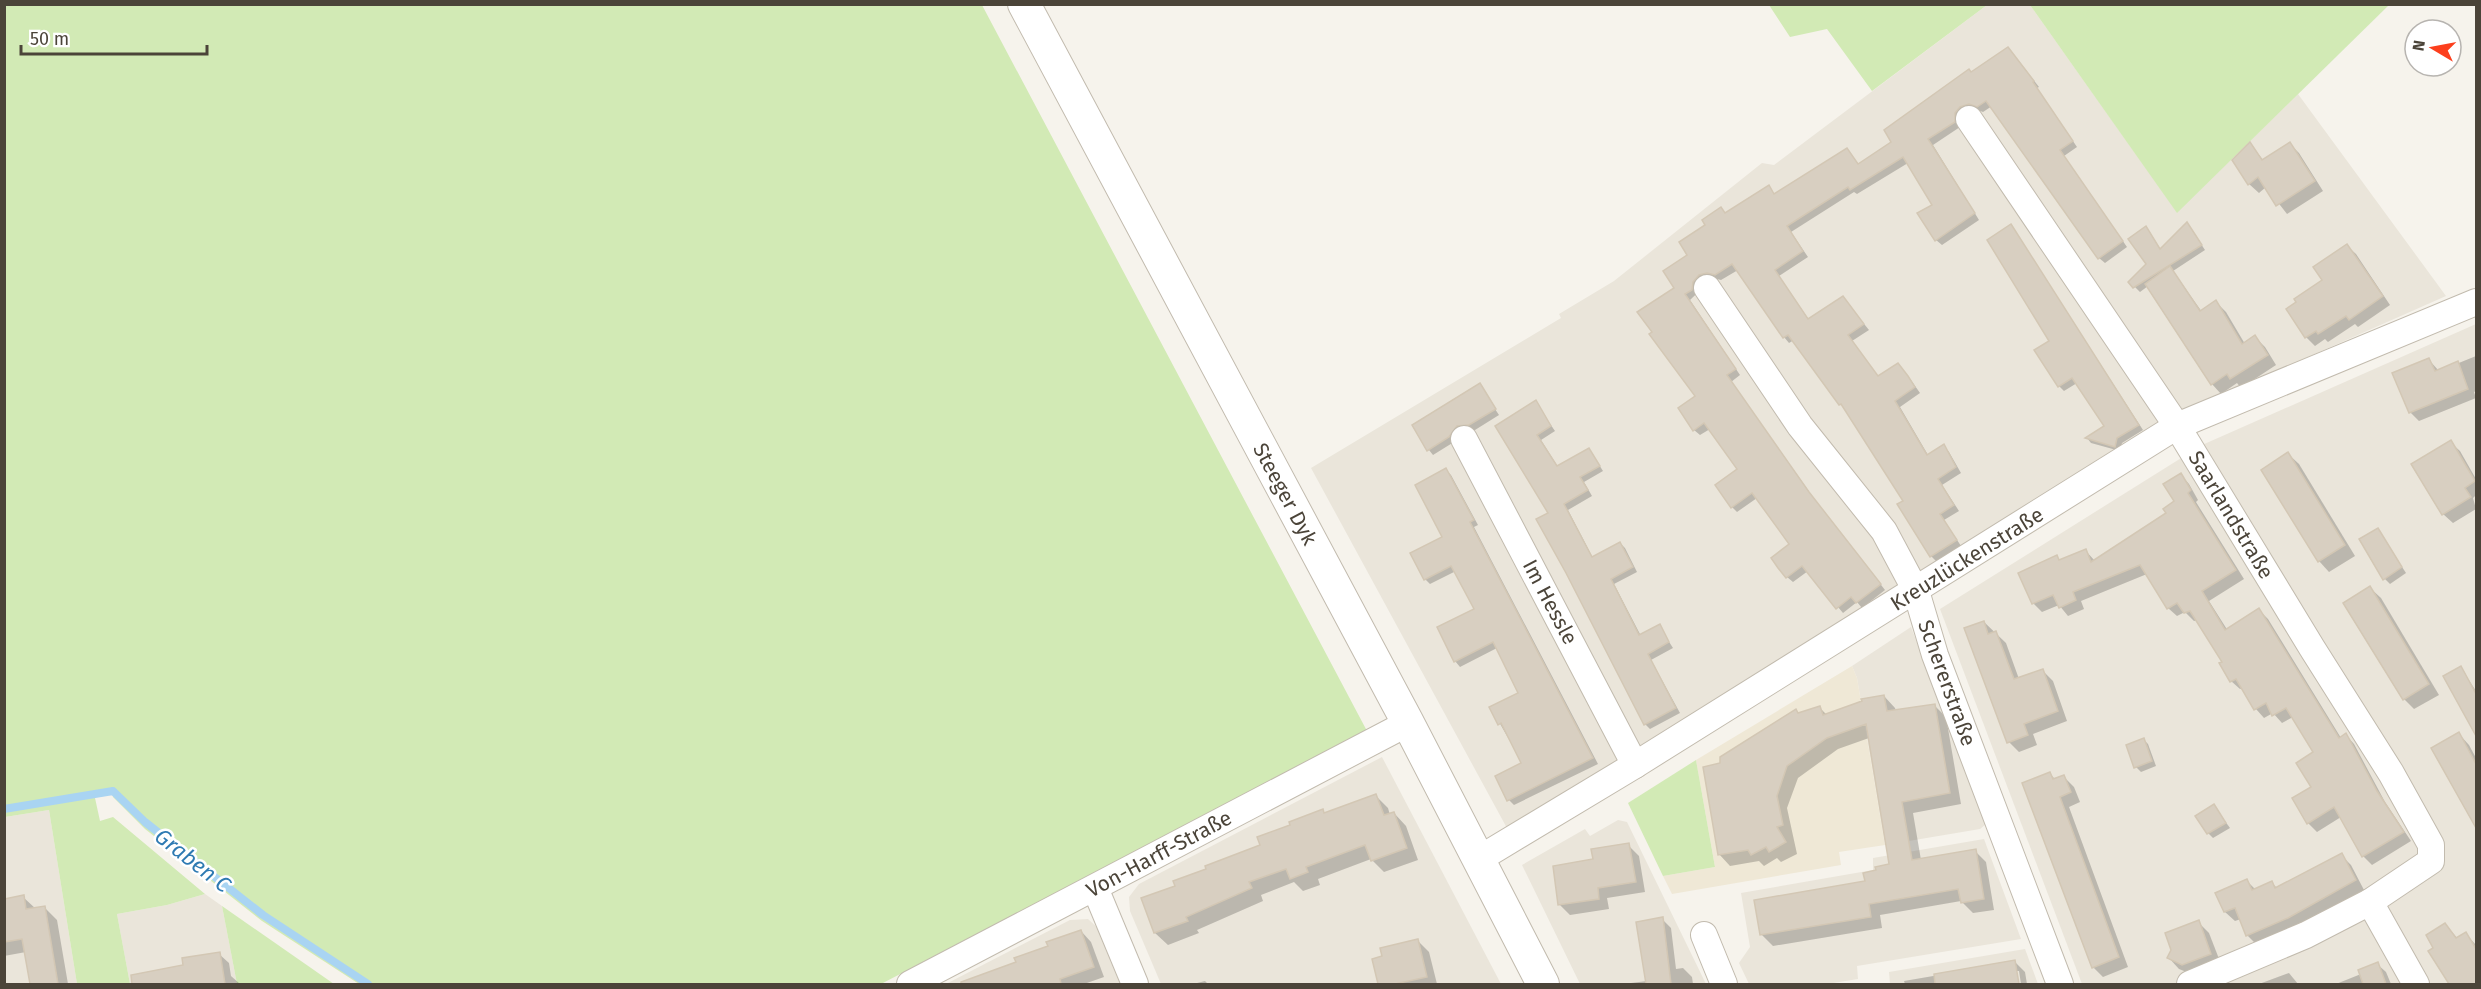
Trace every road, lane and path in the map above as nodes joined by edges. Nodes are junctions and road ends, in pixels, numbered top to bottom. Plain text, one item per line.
1 (1024, 4) edge
2 (1968, 119) dead end
3 (1707, 288) dead end
4 (2476, 302) edge
5 (2177, 426) junction
6 (1464, 439) dead end
7 (1916, 591) junction
8 (1408, 723) junction
9 (1635, 765) junction
10 (1479, 859) junction
11 (1095, 888) junction
12 (2370, 902) junction
13 (1704, 935) dead end
14 (910, 984) edge
15 (1135, 984) edge
16 (1543, 984) edge
17 (1724, 984) edge
18 (2061, 984) edge
19 (2190, 984) edge
20 (2416, 984) edge

1 - 8 street, Steeger Dyk
2 - 5 street, Saarlandstraße
3 - 7 street, Schererstraße
4 - 5 street, Kreuzlückenstraße
5 - 7 street, Kreuzlückenstraße
5 - 12 street, Saarlandstraße
6 - 9 street, Im Hessle
7 - 9 street, Kreuzlückenstraße
7 - 18 street, Schererstraße
8 - 10 street, Steeger Dyk
8 - 11 street, Von-Harff-Straße
9 - 10 street, Kreuzlückenstraße
10 - 16 street, Steeger Dyk
11 - 14 street, Von-Harff-Straße
11 - 15 street
12 - 19 street, Saarlandstraße
12 - 20 street
13 - 17 street

